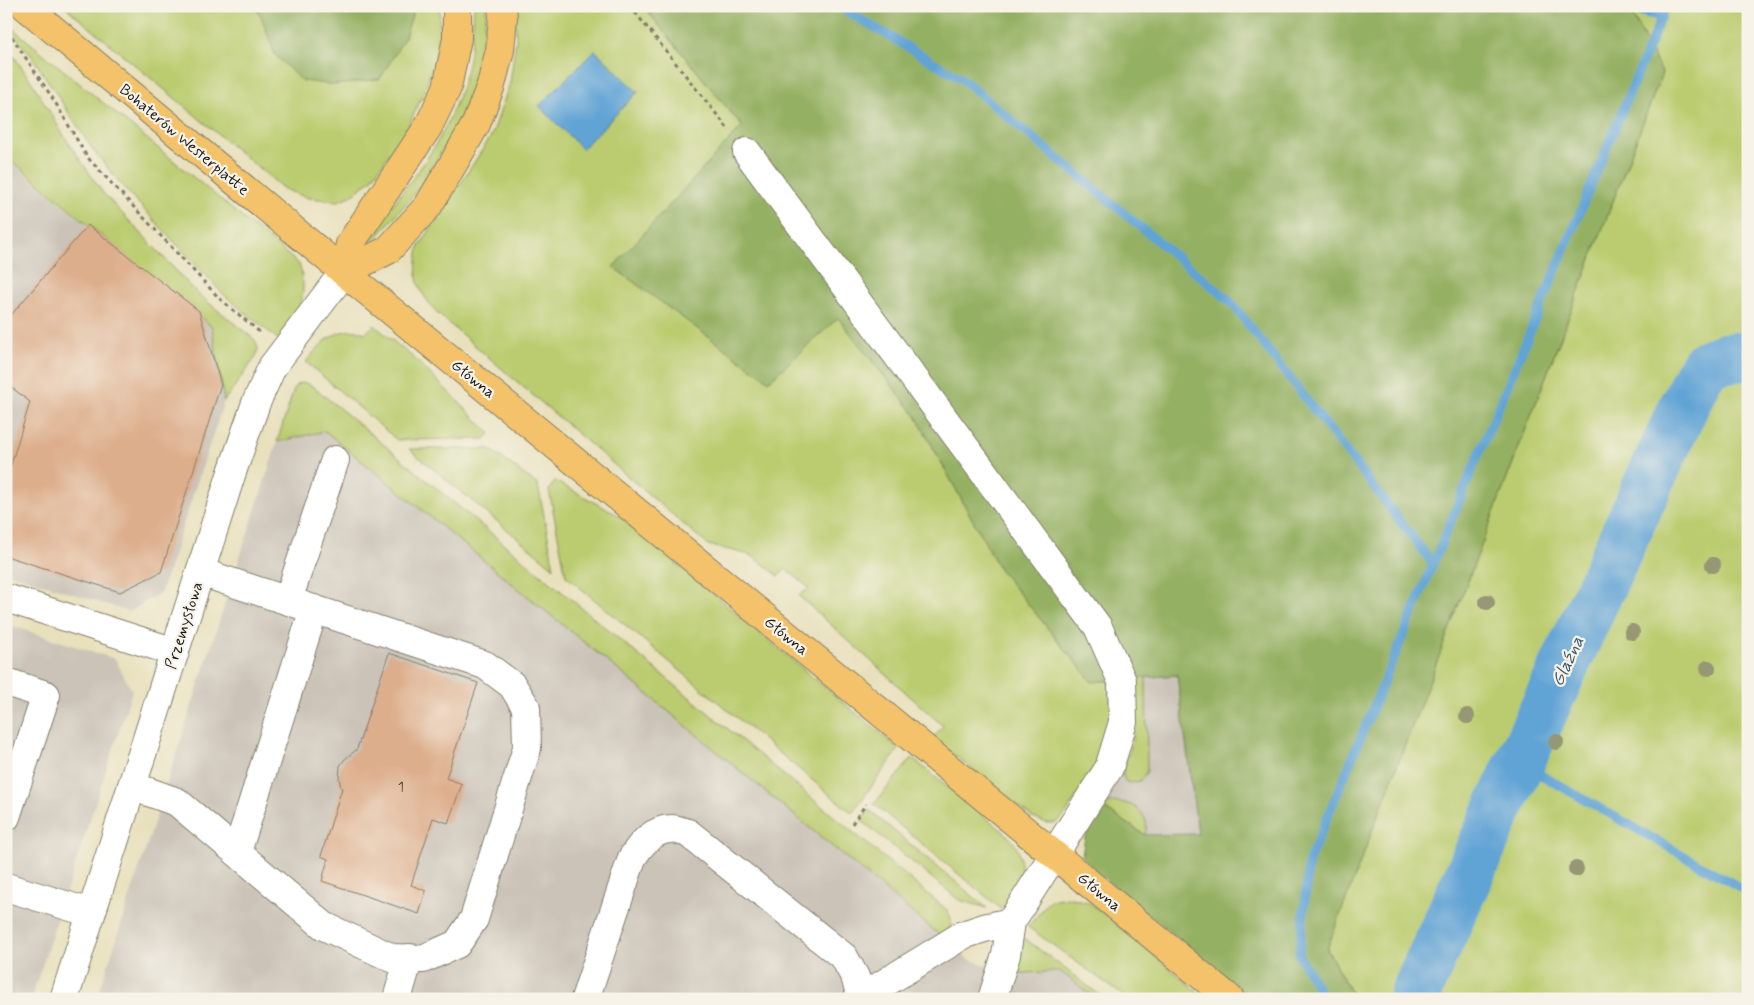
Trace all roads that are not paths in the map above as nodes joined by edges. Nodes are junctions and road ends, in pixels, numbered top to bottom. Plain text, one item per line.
1 (25, 6) edge
2 (457, 6) edge
3 (502, 6) edge
4 (747, 152) road end
5 (344, 272) junction
6 (335, 460) dead end
7 (200, 572) junction
8 (6, 598) edge
9 (288, 600) junction
10 (314, 609) junction
11 (175, 652) junction
12 (6, 682) edge
13 (132, 786) junction
14 (6, 817) edge
15 (237, 852) junction
16 (1056, 854) junction
17 (6, 887) edge
18 (91, 913) junction
19 (1011, 922) junction
20 (409, 958) junction
21 (862, 998) edge
22 (64, 999) edge
23 (397, 999) edge
24 (585, 999) edge
25 (992, 999) edge
26 (1230, 999) edge

1 - 5 main road, Bohaterów Westerplatte
2 - 5 main road
3 - 5 main road
4 - 16 street
5 - 7 street, Przemysłowa
5 - 16 main road, Główna
6 - 9 street
7 - 9 street
7 - 11 street, Przemysłowa
8 - 11 street
9 - 10 street
10 - 15 street
10 - 20 street
11 - 13 street, Przemysłowa
12 - 14 street
13 - 15 street
13 - 18 street, Przemysłowa
15 - 20 street
16 - 19 street
16 - 26 main road, Główna
17 - 18 street
18 - 22 street, Przemysłowa
19 - 21 street
19 - 25 street
20 - 23 street
21 - 24 street

